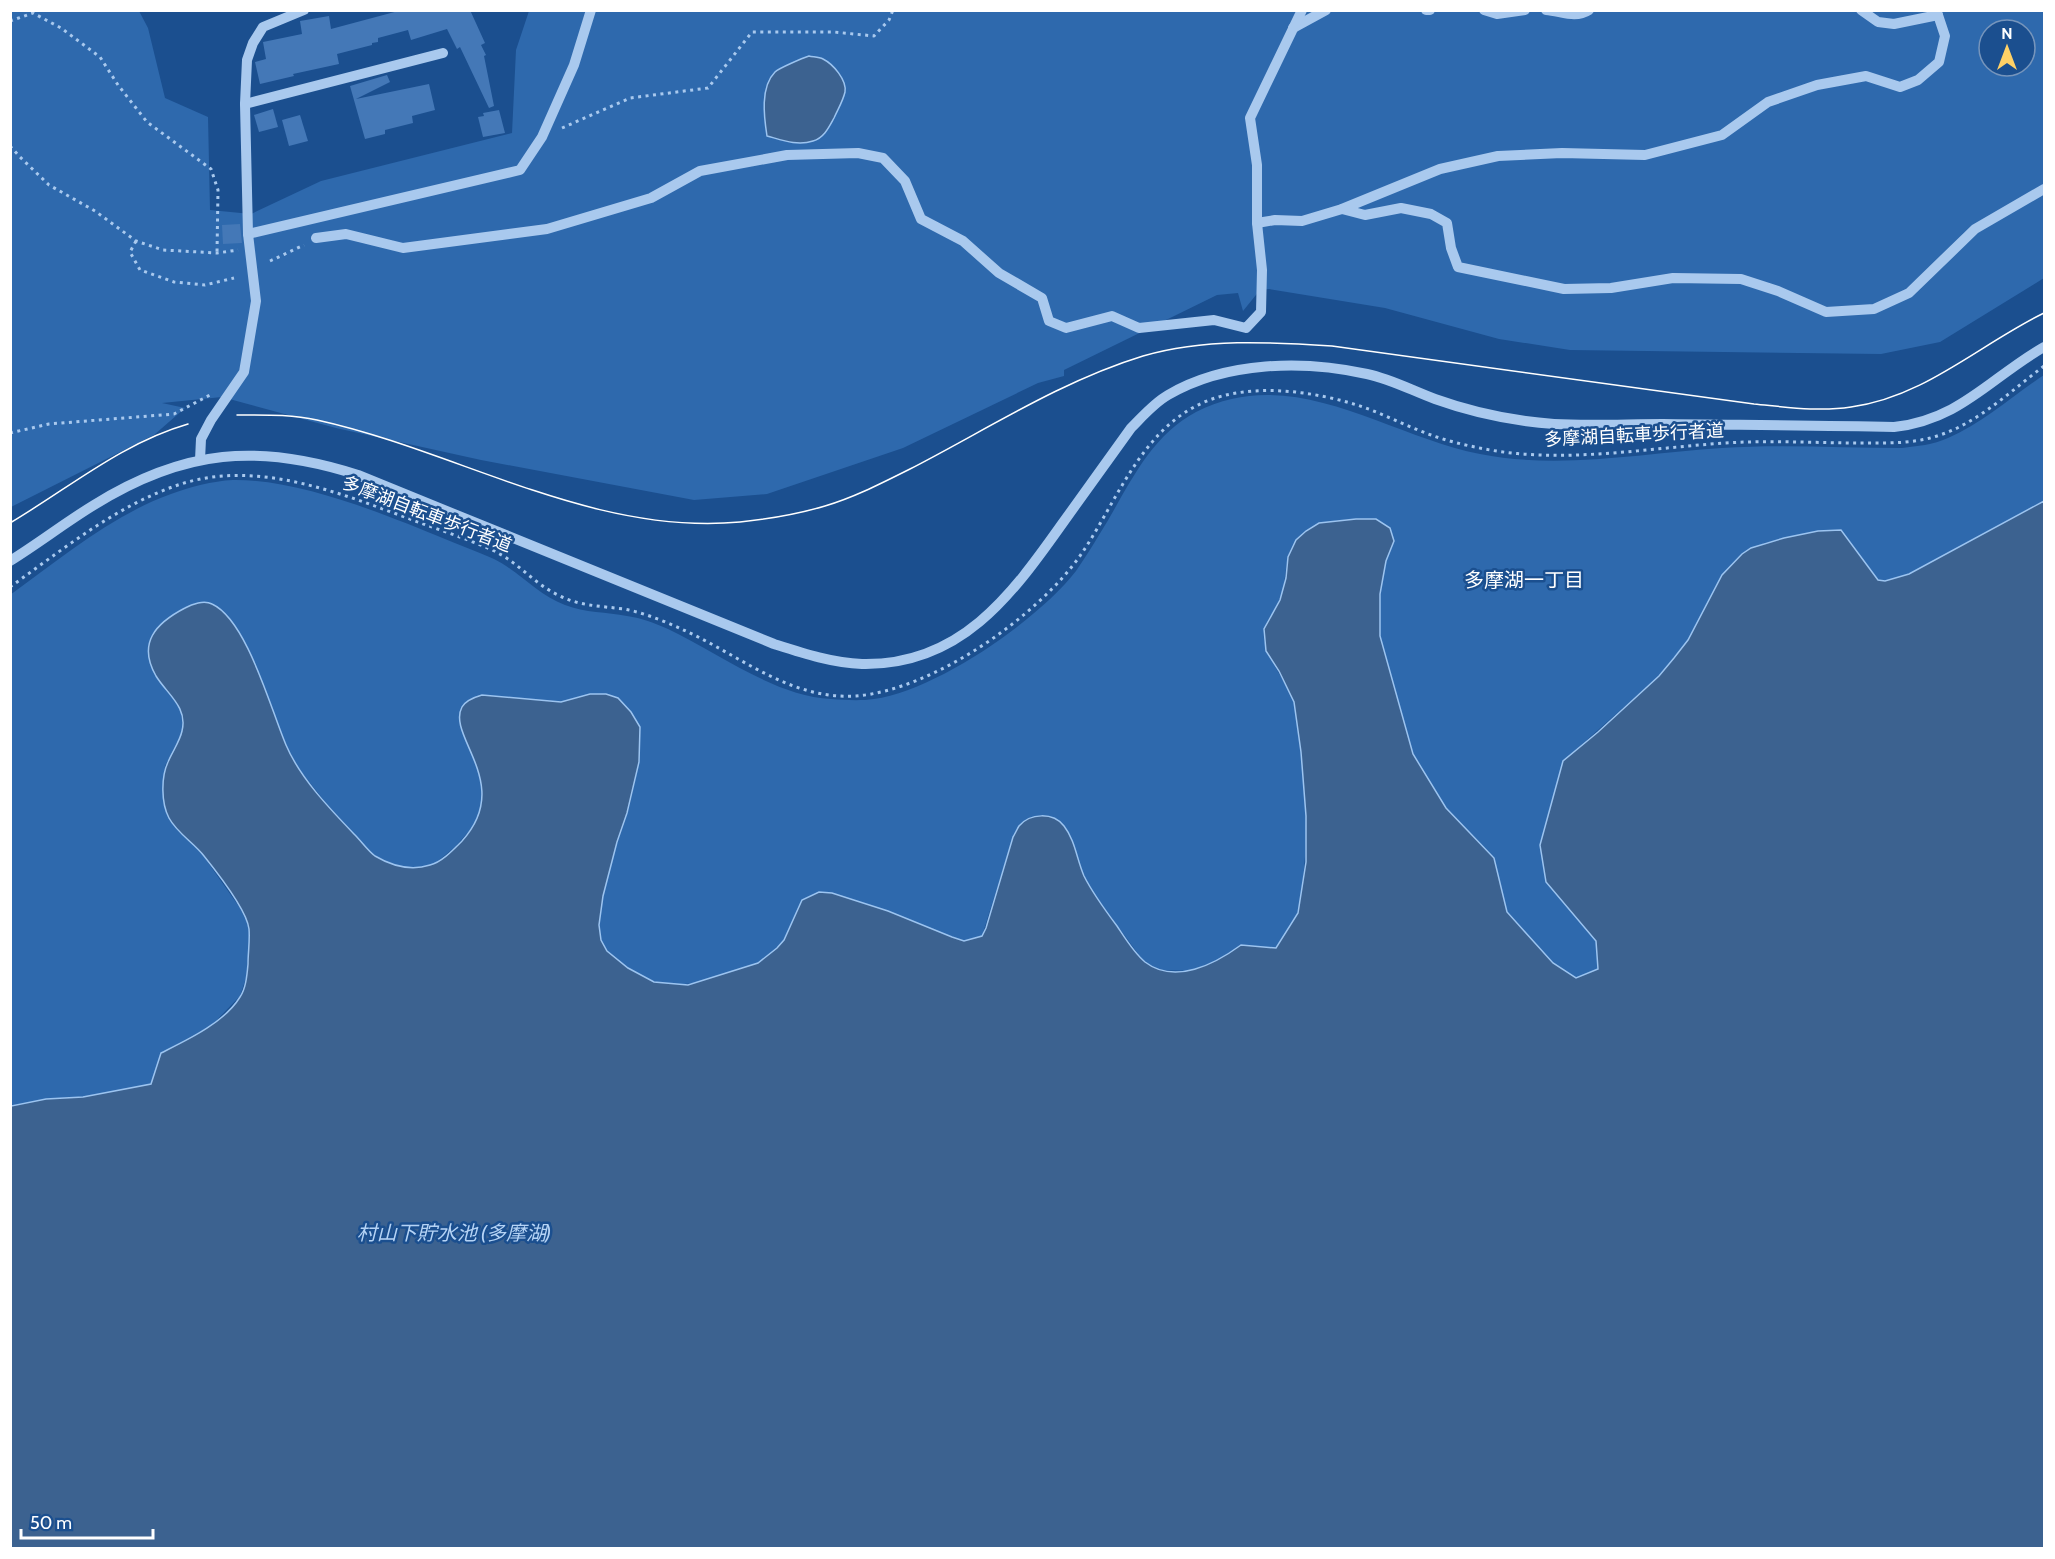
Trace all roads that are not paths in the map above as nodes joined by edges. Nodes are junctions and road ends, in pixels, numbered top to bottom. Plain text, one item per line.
1 (304, 10) edge
2 (591, 10) edge
3 (1302, 10) edge
4 (1326, 10) edge
5 (1425, 10) edge
6 (1430, 10) edge
7 (1484, 10) edge
8 (1525, 10) edge
9 (1546, 10) edge
10 (1589, 10) edge
11 (1861, 10) edge
12 (1936, 13) edge
13 (1293, 28) junction
14 (443, 53) dead end
15 (245, 104) junction
16 (2044, 189) edge
17 (1342, 209) junction
18 (1257, 223) junction
19 (248, 234) junction
20 (316, 238) dead end
21 (2044, 347) edge
22 (200, 460) junction
23 (10, 561) edge

1 - 15 street
2 - 19 street
3 - 13 street
4 - 13 street
5 - 6 street
7 - 8 street
9 - 10 street
11 - 12 street
12 - 17 street
13 - 18 street
14 - 15 street
15 - 19 street
16 - 17 street
17 - 18 street
18 - 20 street
19 - 22 street
21 - 22 street
22 - 23 street

